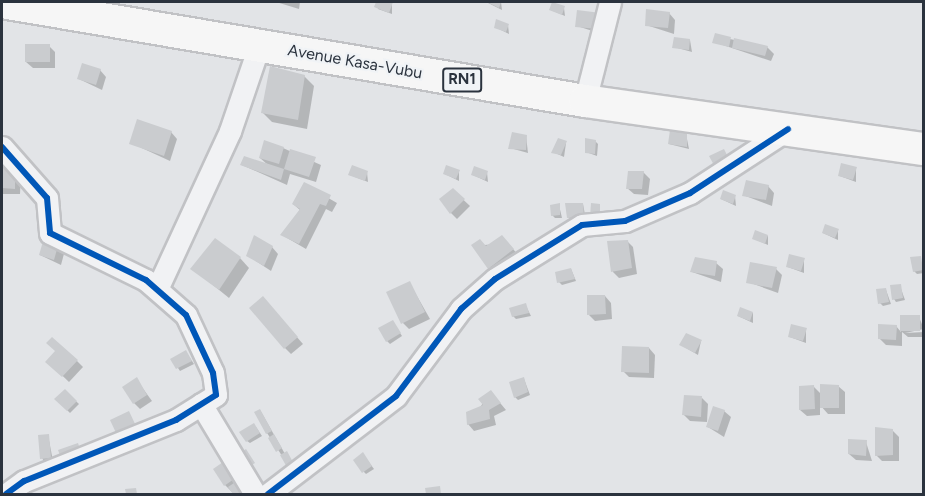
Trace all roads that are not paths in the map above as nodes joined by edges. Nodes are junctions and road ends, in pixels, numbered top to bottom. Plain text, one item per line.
1 (2, 2) edge
2 (610, 2) edge
3 (259, 46) junction
4 (585, 100) junction
5 (788, 129) junction
6 (2, 147) edge
7 (924, 149) edge
8 (158, 287) junction
9 (201, 404) junction
10 (6, 495) edge
11 (255, 495) edge
12 (268, 495) edge

1 - 3 highway, Avenue Kasa-Vubu / RN1
2 - 4 street
3 - 4 highway, Avenue Kasa-Vubu / RN1
3 - 8 street
4 - 5 highway, Avenue Kasa-Vubu / RN1
5 - 7 highway, Avenue Kasa-Vubu / RN1
5 - 12 street
6 - 8 street
8 - 9 street
9 - 10 street
9 - 11 street

